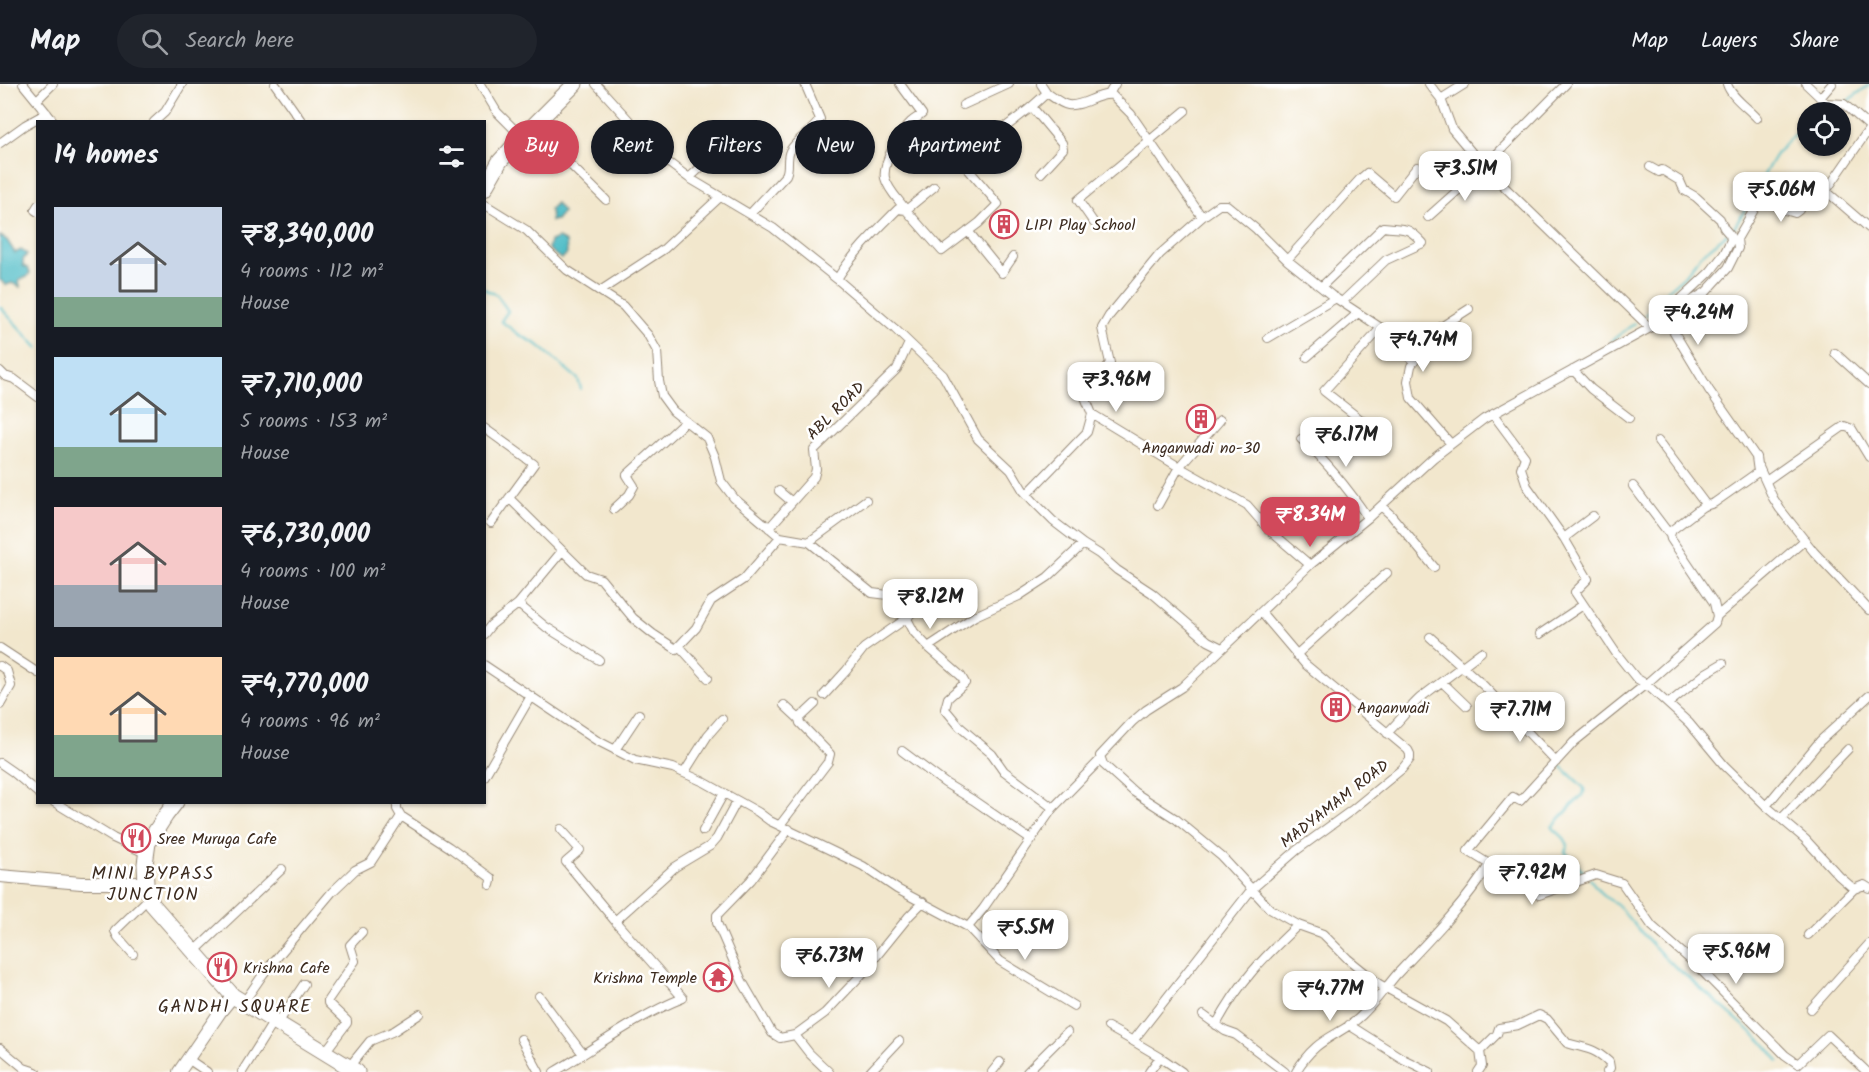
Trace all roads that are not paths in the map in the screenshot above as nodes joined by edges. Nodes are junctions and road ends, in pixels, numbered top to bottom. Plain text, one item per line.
1 (23, 84) edge
2 (53, 84) edge
3 (182, 84) edge
4 (275, 84) edge
5 (480, 84) edge
6 (575, 84) edge
7 (596, 84) edge
8 (806, 84) edge
9 (900, 84) edge
10 (1008, 84) edge
11 (1041, 84) edge
12 (1115, 84) edge
13 (1429, 84) edge
14 (1465, 84) edge
15 (1566, 84) edge
16 (1727, 84) edge
17 (1806, 84) edge
18 (1832, 84) edge
19 (1047, 93) junction
20 (1109, 94) junction
21 (1820, 98) junction
22 (1441, 99) junction
23 (37, 100) junction
24 (963, 105) dead end
25 (1032, 106) junction
26 (1185, 111) dead end
27 (47, 113) junction
28 (1757, 118) dead end
29 (52, 120) edge
30 (156, 120) edge
31 (301, 120) edge
32 (509, 120) edge
33 (539, 120) edge
34 (1869, 128) edge
35 (1149, 142) junction
36 (0, 143) edge
37 (504, 157) edge
38 (1417, 167) dead end
39 (1484, 167) junction
40 (1650, 167) dead end
41 (1041, 173) dead end
42 (576, 174) edge
43 (693, 174) edge
44 (689, 178) junction
45 (486, 186) edge
46 (934, 187) dead end
47 (1826, 191) junction
48 (720, 197) junction
49 (606, 200) dead end
50 (486, 205) edge
51 (906, 210) junction
52 (750, 214) junction
53 (1202, 217) junction
54 (1428, 217) dead end
55 (1094, 223) dead end
56 (1869, 228) edge
57 (968, 231) junction
58 (1013, 257) dead end
59 (1287, 260) junction
60 (837, 279) junction
61 (1321, 287) junction
62 (600, 291) junction
63 (1339, 300) junction
64 (1469, 309) dead end
65 (1358, 313) junction
66 (1665, 317) junction
67 (1381, 328) junction
68 (1650, 328) junction
69 (1268, 339) dead end
70 (909, 343) junction
71 (1835, 353) dead end
72 (1307, 357) dead end
73 (1414, 362) junction
74 (1573, 370) junction
75 (0, 371) edge
76 (1869, 384) edge
77 (36, 396) edge
78 (1092, 414) junction
79 (1493, 414) junction
80 (1629, 418) dead end
81 (1220, 420) dead end
82 (686, 421) junction
83 (1370, 427) dead end
84 (486, 429) edge
85 (1301, 439) dead end
86 (1658, 441) dead end
87 (1451, 444) junction
88 (1869, 458) edge
89 (1758, 465) junction
90 (1179, 466) junction
91 (1766, 481) junction
92 (1634, 486) dead end
93 (779, 491) dead end
94 (1027, 494) junction
95 (509, 498) junction
96 (866, 500) dead end
97 (792, 502) junction
98 (1158, 505) dead end
99 (1706, 505) junction
100 (1381, 506) junction
101 (614, 509) dead end
102 (1593, 516) dead end
103 (1368, 518) junction
104 (491, 523) dead end
105 (769, 528) junction
106 (1670, 535) junction
107 (780, 537) junction
108 (1564, 538) junction
109 (1805, 540) junction
110 (809, 542) junction
111 (1083, 544) junction
112 (562, 551) junction
113 (1310, 565) junction
114 (1434, 567) dead end
115 (1387, 573) dead end
116 (933, 589) dead end
117 (518, 604) junction
118 (1583, 604) junction
119 (1869, 610) edge
120 (1261, 612) junction
121 (1717, 616) junction
122 (907, 618) junction
123 (486, 631) edge
124 (1540, 634) dead end
125 (1430, 637) dead end
126 (679, 646) junction
127 (928, 647) junction
128 (0, 648) edge
129 (1222, 648) junction
130 (1481, 652) dead end
131 (1296, 655) junction
132 (600, 660) dead end
133 (1723, 663) dead end
134 (0, 666) edge
135 (486, 666) edge
136 (1462, 667) junction
137 (36, 672) edge
138 (708, 678) dead end
139 (1442, 682) junction
140 (1646, 684) junction
141 (824, 695) dead end
142 (531, 696) junction
143 (1869, 696) edge
144 (815, 704) dead end
145 (1668, 704) junction
146 (0, 705) edge
147 (784, 705) dead end
148 (1467, 706) dead end
149 (639, 714) dead end
150 (722, 719) dead end
151 (799, 719) junction
152 (1387, 733) junction
153 (1848, 748) dead end
154 (615, 750) junction
155 (902, 751) dead end
156 (1100, 760) junction
157 (1556, 762) junction
158 (1, 766) edge
159 (684, 773) junction
160 (486, 774) edge
161 (36, 792) edge
162 (724, 794) junction
163 (737, 801) junction
164 (57, 804) edge
165 (174, 804) edge
166 (397, 804) edge
167 (1766, 806) junction
168 (1053, 808) junction
169 (401, 816) junction
170 (1781, 819) junction
171 (780, 825) junction
172 (561, 829) dead end
173 (789, 829) junction
174 (704, 831) dead end
175 (1031, 840) junction
176 (147, 854) junction
177 (1489, 865) junction
178 (282, 869) dead end
179 (0, 876) edge
180 (1867, 884) edge
181 (490, 885) dead end
182 (1854, 889) junction
183 (148, 890) junction
184 (1251, 890) junction
185 (923, 902) junction
186 (615, 921) junction
187 (1298, 925) junction
188 (968, 927) junction
189 (362, 932) dead end
190 (1808, 935) dead end
191 (1869, 944) edge
192 (194, 952) junction
193 (133, 954) dead end
194 (304, 984) dead end
195 (1386, 986) junction
196 (539, 996) dead end
197 (239, 999) junction
198 (1074, 1006) dead end
199 (1811, 1009) dead end
200 (420, 1014) dead end
201 (1203, 1015) dead end
202 (276, 1022) junction
203 (1216, 1024) junction
204 (1349, 1025) junction
205 (1108, 1028) dead end
206 (1067, 1032) dead end
207 (795, 1035) junction
208 (521, 1039) dead end
209 (899, 1041) dead end
210 (1133, 1041) junction
211 (0, 1048) edge
212 (1480, 1051) junction
213 (325, 1052) junction
214 (583, 1054) junction
215 (1160, 1057) junction
216 (188, 1059) junction
217 (1000, 1062) dead end
218 (1865, 1069) edge
219 (22, 1070) edge
220 (353, 1070) edge
221 (36, 1072) edge
222 (179, 1072) edge
223 (207, 1072) edge
224 (242, 1072) edge
225 (538, 1072) edge
226 (554, 1072) edge
227 (829, 1072) edge
228 (870, 1072) edge
229 (992, 1072) edge
230 (1027, 1072) edge
231 (1149, 1072) edge
232 (1182, 1072) edge
233 (1286, 1072) edge
234 (1296, 1072) edge
235 (1430, 1072) edge
236 (1478, 1072) edge
237 (1607, 1072) edge

1 - 23 street
2 - 23 street
3 - 30 street
4 - 31 street
5 - 32 street
6 - 33 highway
7 - 44 street
8 - 52 street
9 - 51 street
10 - 24 street
11 - 19 street
12 - 20 street
13 - 22 street
14 - 22 street
15 - 39 street
16 - 28 street
17 - 21 street
18 - 21 street
19 - 20 street
19 - 25 street
20 - 35 street
21 - 34 street
22 - 39 street
23 - 27 street
25 - 41 street
25 - 57 street
26 - 35 street
27 - 29 street
27 - 36 street
34 - 47 street
35 - 53 street
35 - 55 street
37 - 45 highway
38 - 59 street
39 - 54 street
39 - 68 street
40 - 66 street
42 - 49 street
43 - 44 street
44 - 48 street
46 - 51 street
47 - 56 street
47 - 66 street
48 - 52 street
48 - 62 street
50 - 62 street
51 - 57 street
51 - 60 street
52 - 60 street
53 - 59 street
53 - 78 street
57 - 58 street
59 - 61 street
60 - 70 street
61 - 63 street
61 - 63 street
62 - 82 street
63 - 65 street
63 - 69 street
64 - 73 street
65 - 67 street
65 - 72 street
66 - 68 street
66 - 89 street
67 - 73 street
67 - 83 street
68 - 74 street
70 - 94 street
70 - 97 street, ABL ROAD
71 - 76 street
73 - 87 street
74 - 79 street
74 - 80 street
75 - 77 street
78 - 90 street
78 - 94 street
79 - 87 street
79 - 108 street
81 - 90 street
82 - 101 street
82 - 105 street
84 - 95 street
85 - 103 street
86 - 99 street
87 - 100 street
88 - 91 street
89 - 91 street
89 - 99 street
90 - 98 street
90 - 113 street
91 - 109 street
92 - 106 street
93 - 97 street
94 - 111 street
95 - 104 street
95 - 112 street
96 - 110 street
97 - 105 street, ABL ROAD
99 - 106 street
100 - 103 street
100 - 114 street
102 - 108 street
103 - 113 street
105 - 107 street
106 - 121 street
107 - 110 street
107 - 126 street
108 - 118 street
109 - 119 street
109 - 121 street
110 - 122 street
111 - 127 street
111 - 129 street
112 - 117 street
112 - 126 street
113 - 120 street
115 - 131 street
116 - 122 street
117 - 123 street
117 - 132 street
118 - 124 street
118 - 140 street
120 - 129 street
120 - 131 street, MADYAMAM ROAD
121 - 140 street
122 - 127 street
122 - 141 street
125 - 136 street
126 - 138 street
127 - 168 street
128 - 137 street
129 - 156 street
130 - 136 street
131 - 152 street, MADYAMAM ROAD
133 - 145 street
134 - 146 street
135 - 142 street
136 - 139 street
136 - 157 street
139 - 148 street
139 - 152 street
140 - 145 street
140 - 157 street
142 - 154 street
142 - 160 street
143 - 167 street
144 - 151 street
145 - 167 street
147 - 151 street
149 - 154 street
150 - 159 street
151 - 171 street
152 - 184 street, MADYAMAM ROAD
153 - 170 street
154 - 159 street
155 - 175 street
156 - 168 street
156 - 184 street
157 - 177 street
158 - 161 street
159 - 162 street
162 - 163 street
162 - 174 street
163 - 171 street
163 - 186 street
164 - 176 street
165 - 176 highway
166 - 169 street
167 - 170 street
168 - 175 street
169 - 181 street
169 - 197 street
170 - 182 street
171 - 173 street
172 - 186 street
173 - 185 street
173 - 207 street
175 - 188 street
176 - 183 highway
177 - 195 street
177 - 218 street
178 - 192 street
179 - 183 main road
180 - 182 street
182 - 190 street
183 - 192 highway
183 - 193 street
184 - 187 street
184 - 210 street
185 - 188 street
185 - 207 street
186 - 214 street
187 - 195 street
187 - 203 street
188 - 198 street
189 - 213 street
191 - 199 street
192 - 197 highway
194 - 202 street
195 - 204 street
195 - 212 street
196 - 214 street
197 - 202 highway
197 - 216 main road
200 - 220 street
201 - 203 street
202 - 213 highway
202 - 224 street
203 - 233 street
204 - 234 street
204 - 235 street
205 - 210 street
206 - 230 street
207 - 227 street
208 - 225 street
209 - 228 street
210 - 215 street
211 - 219 street
212 - 236 street
212 - 237 street
213 - 220 highway
214 - 226 street
215 - 231 street
215 - 232 street
216 - 222 main road
216 - 223 street
217 - 229 street
219 - 221 street

